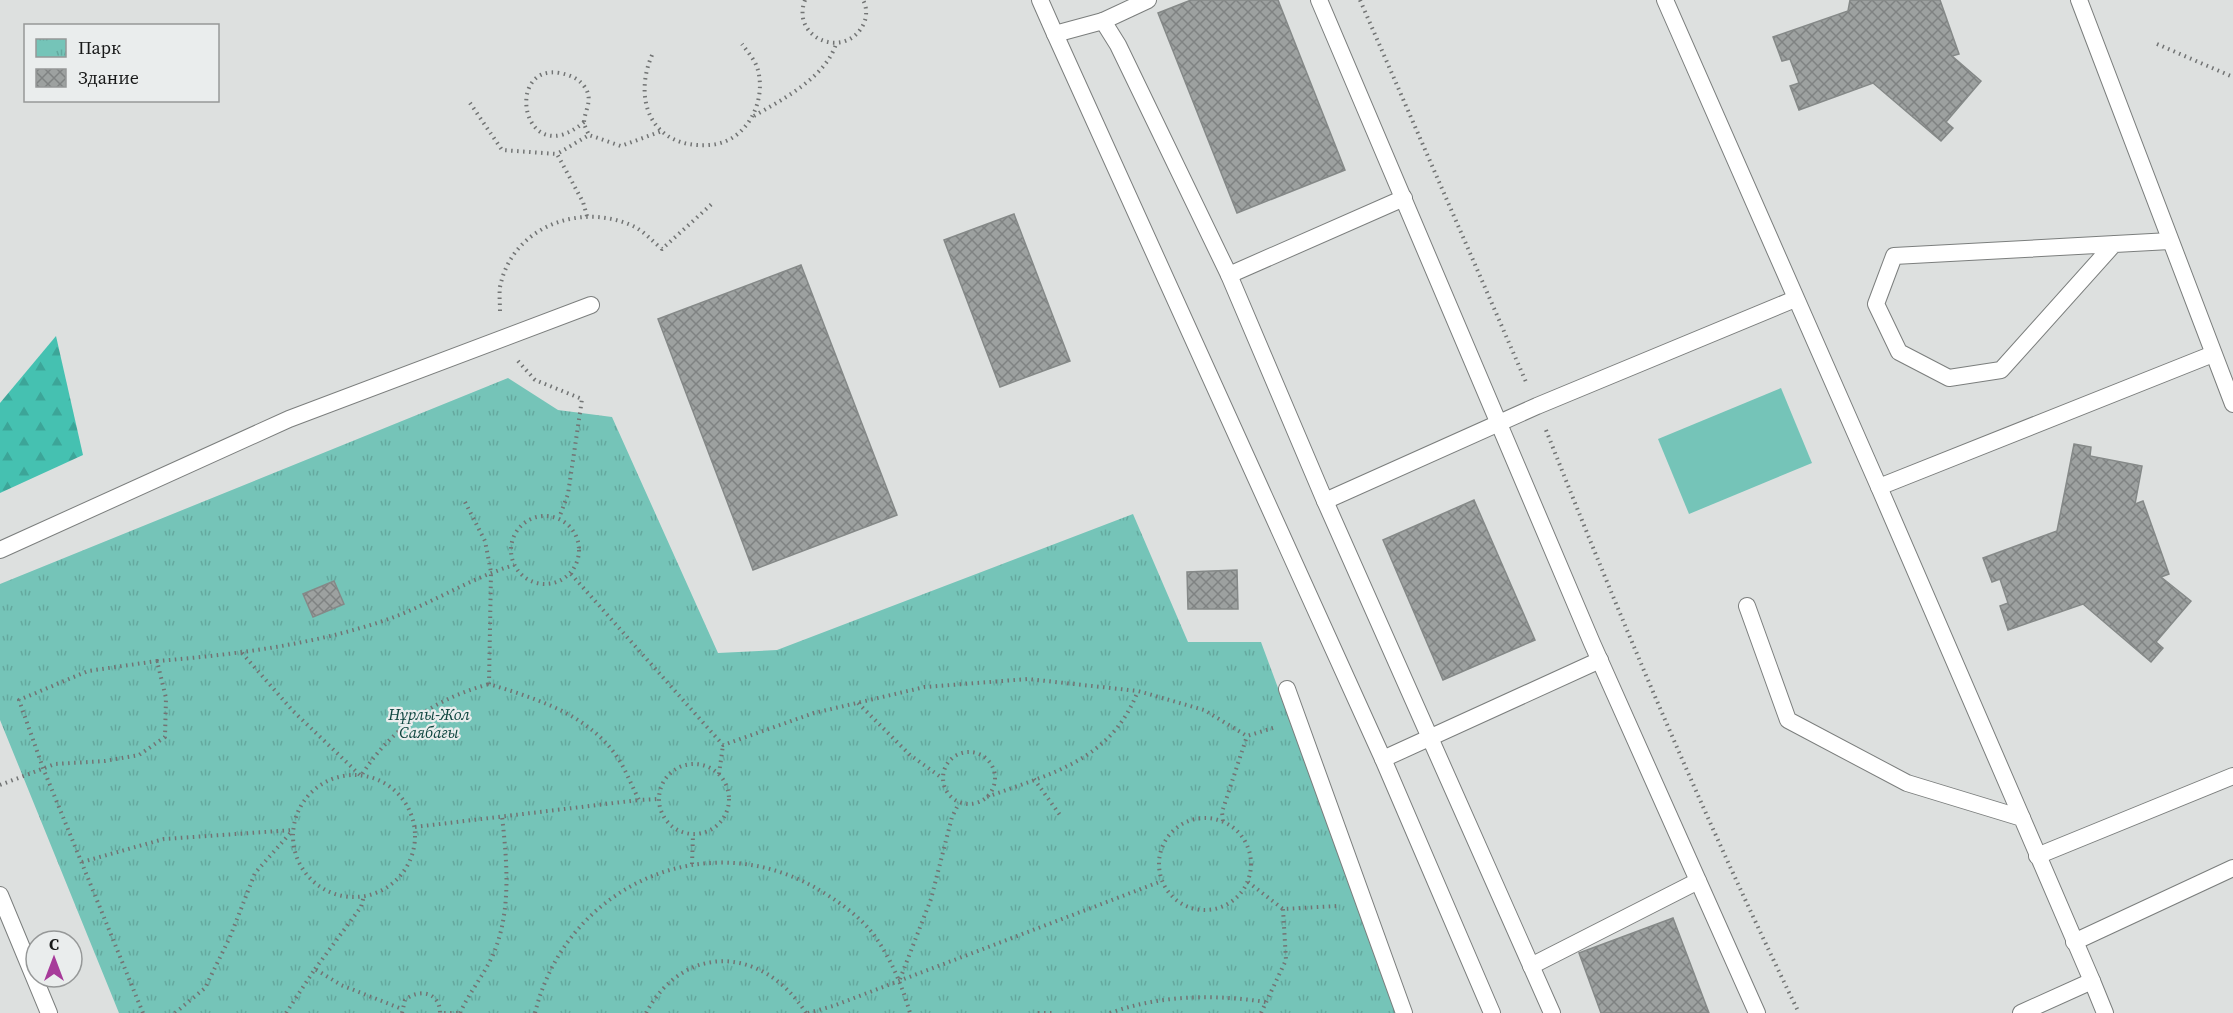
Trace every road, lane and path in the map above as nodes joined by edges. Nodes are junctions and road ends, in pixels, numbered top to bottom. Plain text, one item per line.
1 (805, 0) edge
2 (863, 0) edge
3 (1040, 0) edge
4 (1148, 0) edge
5 (1318, 0) edge
6 (1360, 0) edge
7 (1665, 0) edge
8 (2079, 0) edge
9 (1102, 21) junction
10 (1055, 34) junction
11 (742, 44) dead end
12 (836, 44) junction
13 (2157, 44) dead end
14 (652, 55) dead end
15 (2233, 77) edge
16 (470, 103) dead end
17 (753, 117) junction
18 (584, 122) junction
19 (662, 131) junction
20 (589, 135) junction
21 (557, 154) junction
22 (1404, 198) junction
23 (714, 202) dead end
24 (587, 216) junction
25 (2170, 241) junction
26 (2114, 244) junction
27 (1228, 275) junction
28 (1795, 299) junction
29 (591, 305) dead end
30 (505, 338) junction
31 (2213, 354) junction
32 (2233, 404) edge
33 (1536, 405) junction
34 (1499, 422) junction
35 (1880, 487) junction
36 (1325, 501) junction
37 (465, 502) dead end
38 (559, 518) junction
39 (0, 550) edge
40 (514, 565) junction
41 (491, 572) junction
42 (571, 574) junction
43 (1747, 606) dead end
44 (242, 652) junction
45 (1600, 660) junction
46 (157, 661) junction
47 (489, 684) junction
48 (1287, 689) dead end
49 (1138, 691) junction
50 (858, 703) junction
51 (1298, 721) junction
52 (1247, 736) junction
53 (1430, 738) junction
54 (723, 745) junction
55 (1383, 759) junction
56 (43, 768) junction
57 (719, 774) junction
58 (361, 776) junction
59 (2233, 776) edge
60 (942, 778) junction
61 (1034, 779) junction
62 (0, 785) edge
63 (987, 797) junction
64 (658, 799) junction
65 (639, 800) junction
66 (959, 803) junction
67 (1060, 815) dead end
68 (502, 816) junction
69 (2022, 818) junction
70 (1223, 822) junction
71 (415, 827) junction
72 (293, 830) junction
73 (693, 835) junction
74 (2037, 856) junction
75 (82, 862) junction
76 (692, 864) junction
77 (2233, 868) edge
78 (1162, 881) junction
79 (1698, 881) junction
80 (1248, 882) junction
81 (0, 895) edge
82 (364, 896) junction
83 (1363, 899) junction
84 (1283, 909) junction
85 (2074, 942) junction
86 (1531, 966) junction
87 (315, 969) junction
88 (900, 980) junction
89 (2092, 981) junction
90 (1266, 1002) junction
91 (402, 1011) edge
92 (49, 1013) edge
93 (143, 1013) edge
94 (174, 1013) edge
95 (286, 1013) edge
96 (460, 1013) edge
97 (535, 1013) edge
98 (646, 1013) edge
99 (807, 1013) edge
100 (910, 1013) edge
101 (1038, 1013) edge
102 (1054, 1013) edge
103 (1110, 1013) edge
104 (1261, 1013) edge
105 (1404, 1013) edge
106 (1492, 1013) edge
107 (1552, 1013) edge
108 (1757, 1013) edge
109 (1799, 1013) edge
110 (2021, 1013) edge
111 (2105, 1013) edge

1 - 12 path
2 - 12 path
3 - 10 lane
4 - 9 lane
5 - 22 lane
6 - 33 path
7 - 28 lane
8 - 25 lane
9 - 10 lane
9 - 27 lane
10 - 55 lane
11 - 17 path
12 - 17 path
13 - 15 path
14 - 19 path
16 - 21 path
17 - 19 path
18 - 18 path
18 - 20 path
19 - 20 path
20 - 21 path
21 - 24 path
22 - 27 lane
22 - 34 lane
23 - 24 path
24 - 30 path
25 - 26 lane
25 - 31 lane
26 - 26 lane
27 - 36 lane
28 - 33 lane
28 - 35 lane
29 - 30 lane
30 - 38 path
30 - 39 lane
31 - 32 lane
31 - 35 lane
33 - 34 lane
33 - 109 path
34 - 36 lane
34 - 45 lane
35 - 69 lane
36 - 53 lane
37 - 41 path
38 - 40 path
38 - 42 path
40 - 41 path
40 - 42 path
41 - 44 path
41 - 47 path
42 - 54 path
43 - 69 lane
44 - 46 path
44 - 58 path
45 - 53 lane
45 - 79 lane
46 - 56 path
46 - 56 path
47 - 58 path
47 - 65 path
48 - 51 lane
49 - 50 path
49 - 52 path
49 - 61 path
50 - 54 path
50 - 60 path
51 - 52 path
51 - 83 lane
52 - 70 path
53 - 55 lane
53 - 86 lane
54 - 57 path
55 - 106 lane
56 - 62 path
56 - 75 path
57 - 64 path
57 - 73 path
58 - 71 path
58 - 72 path
59 - 74 lane
60 - 63 path
60 - 66 path
61 - 63 path
61 - 67 path
63 - 66 path
64 - 65 path
64 - 73 path
65 - 68 path
66 - 88 path
68 - 71 path
68 - 96 path
69 - 74 lane
70 - 78 path
70 - 80 path
71 - 82 path
72 - 75 path
72 - 82 path
72 - 94 path
73 - 76 path
74 - 85 lane
75 - 93 path
76 - 88 path
76 - 97 path
77 - 85 lane
78 - 80 path
78 - 88 path
79 - 86 lane
79 - 108 lane
80 - 84 path
81 - 92 lane
82 - 87 path
83 - 84 path
83 - 105 lane
84 - 90 path
85 - 89 lane
86 - 107 lane
87 - 91 path
87 - 95 path
88 - 99 path
88 - 100 path
89 - 110 lane
89 - 111 lane
90 - 103 path
90 - 104 path
91 - 96 path
98 - 99 path
101 - 102 path

